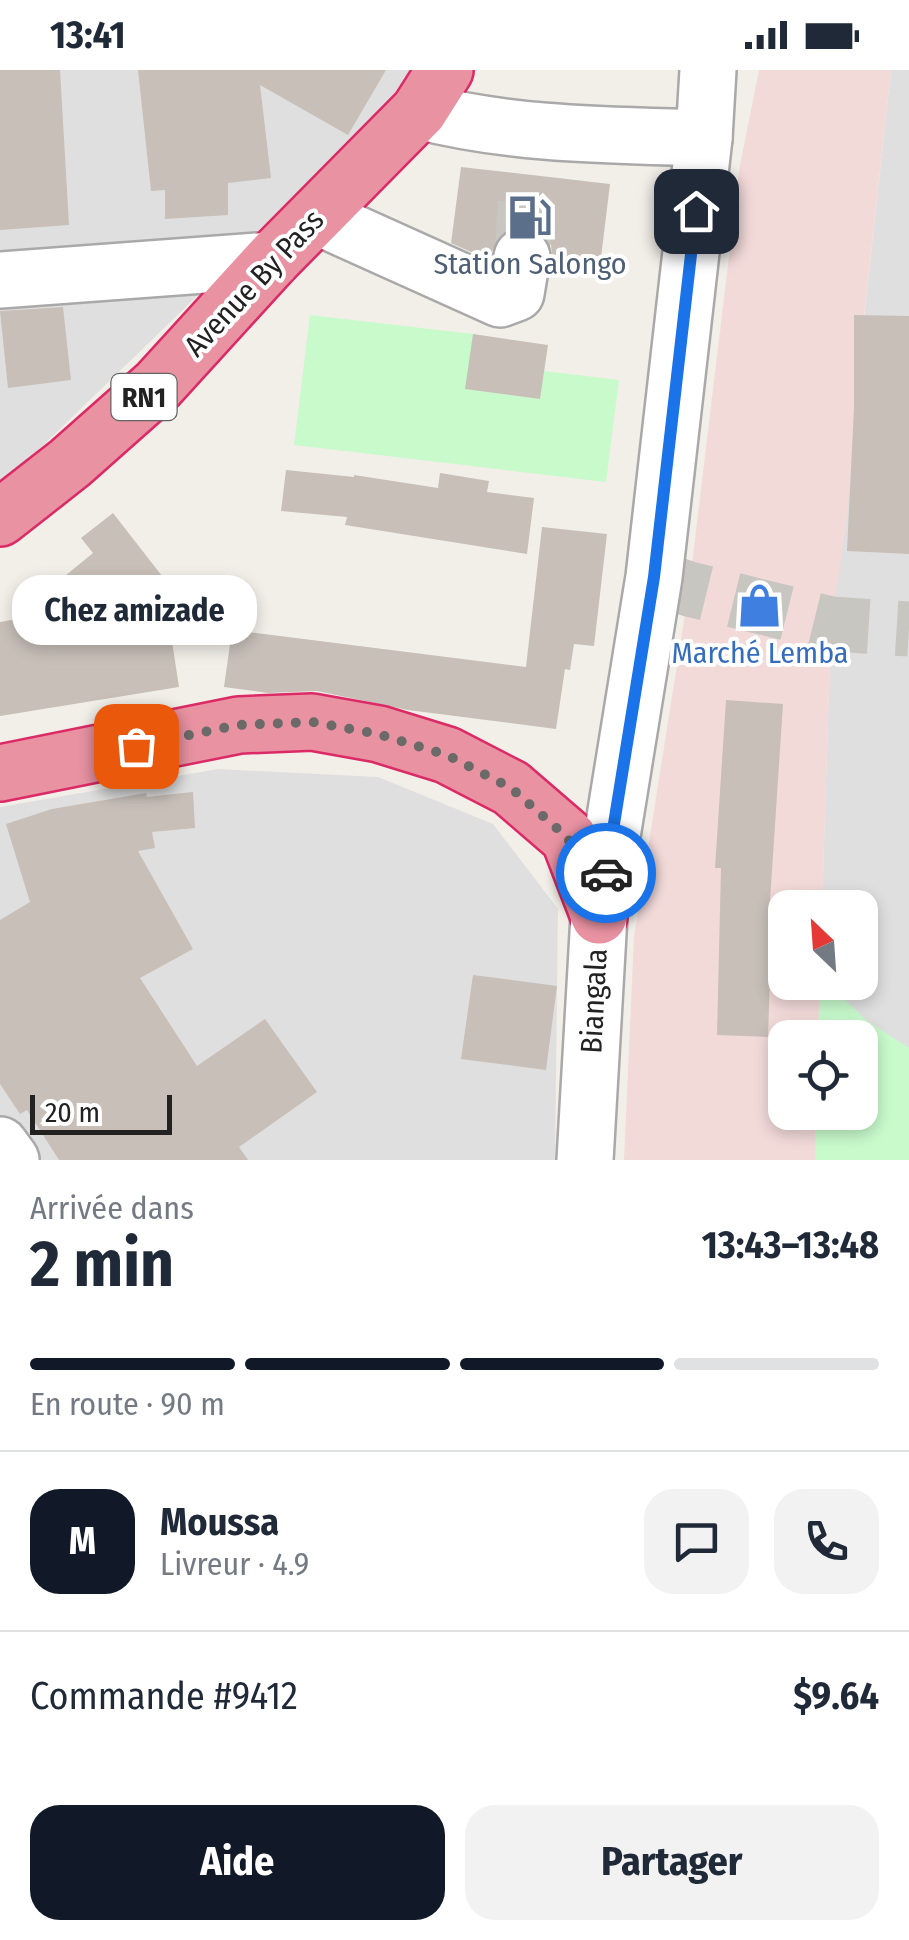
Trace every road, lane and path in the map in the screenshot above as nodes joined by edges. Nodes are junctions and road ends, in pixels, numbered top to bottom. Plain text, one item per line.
1 (708, 70) edge
2 (432, 90) edge
3 (704, 138) junction
4 (316, 216) junction
5 (522, 258) tunnel mouth
6 (272, 260) junction
7 (0, 280) edge
8 (0, 518) edge
9 (0, 772) edge
10 (599, 916) junction
11 (0, 1144) edge
12 (10, 1160) edge
13 (586, 1160) edge

1 - 3 street, Biangala
2 - 3 street
2 - 4 highway, Avenue By Pass / RN1
3 - 10 street, Biangala
4 - 5 street
4 - 6 highway, Avenue By Pass / RN1
6 - 7 street
6 - 8 highway, Avenue By Pass / RN1
9 - 10 highway
10 - 13 street, Biangala
11 - 12 street

